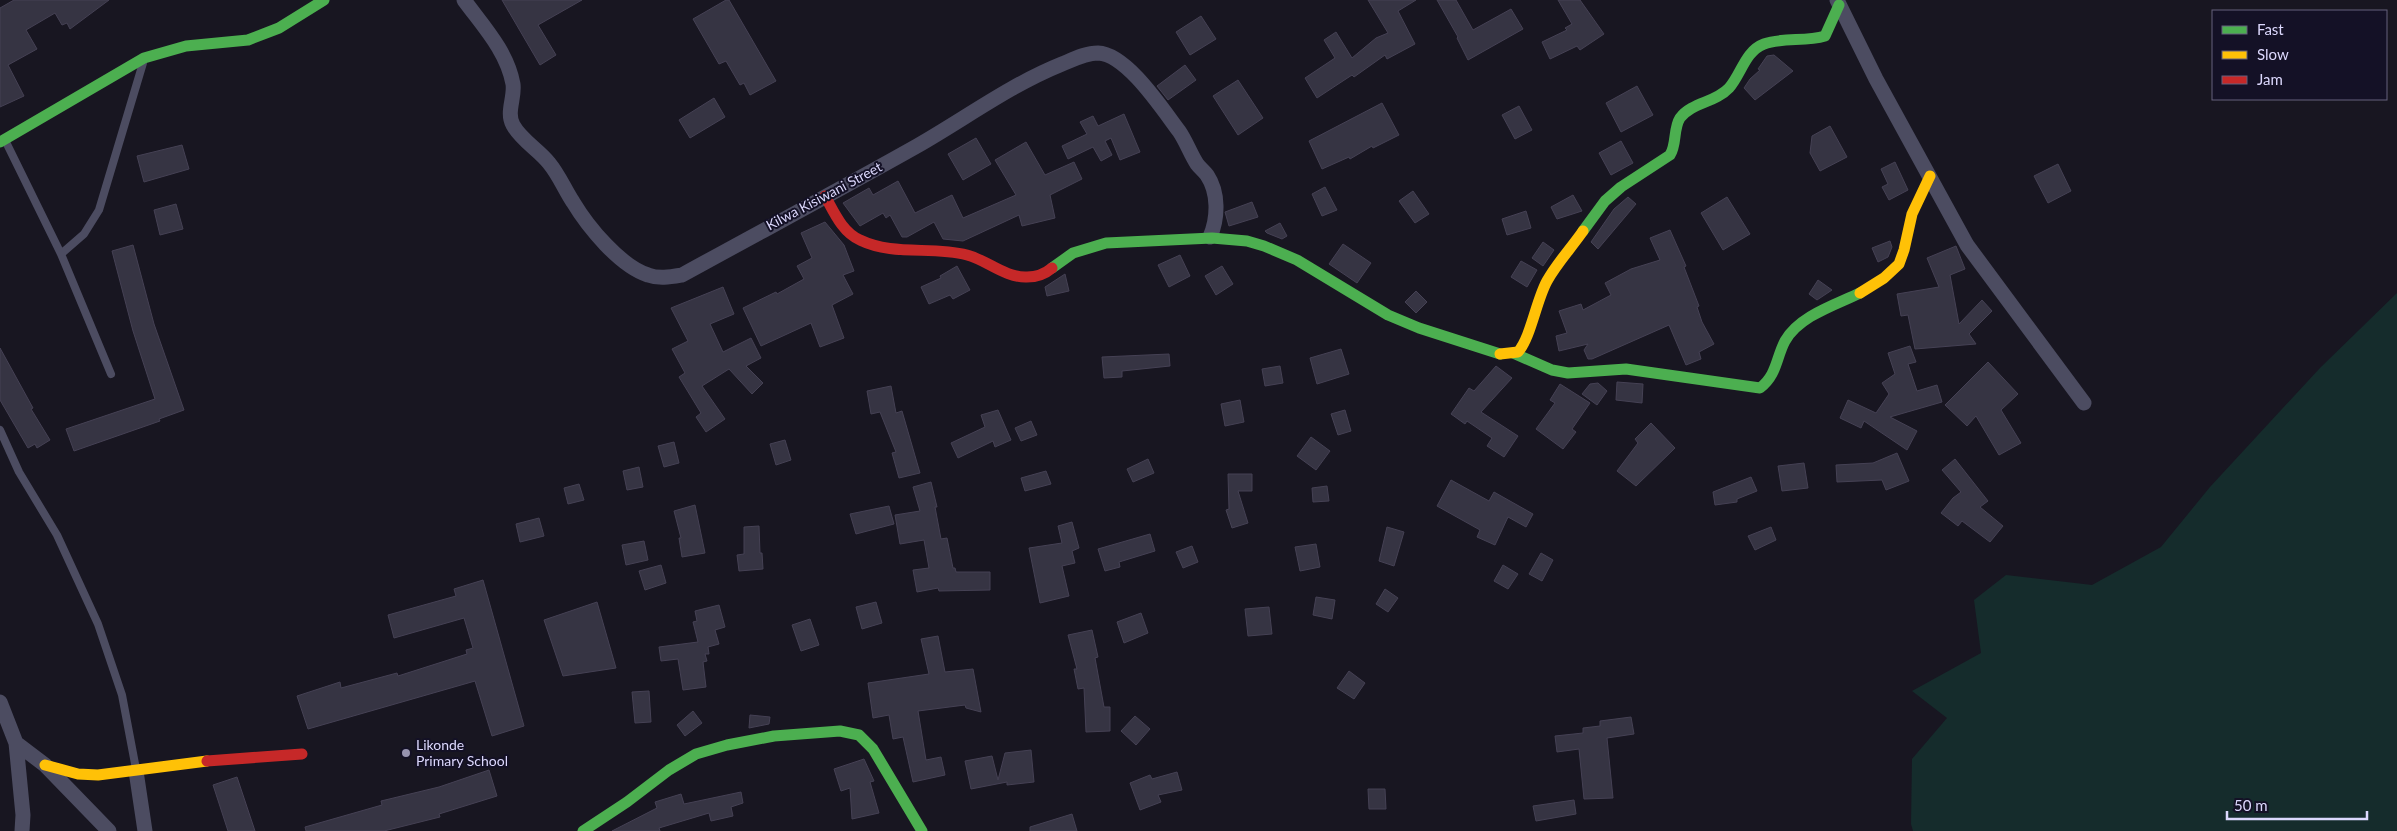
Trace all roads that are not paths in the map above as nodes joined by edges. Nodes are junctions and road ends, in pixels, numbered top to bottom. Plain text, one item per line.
1 (324, 0) edge
2 (464, 0) edge
3 (1838, 2) edge
4 (144, 58) junction
5 (3, 141) edge
6 (1930, 176) junction
7 (825, 196) junction
8 (1210, 237) junction
9 (61, 254) junction
10 (1513, 353) junction
11 (111, 374) dead end
12 (2084, 403) dead end
13 (0, 430) edge
14 (0, 702) edge
15 (16, 743) junction
16 (302, 754) dead end
17 (46, 765) junction
18 (136, 771) junction
19 (22, 831) edge
20 (109, 831) edge
21 (145, 831) edge
22 (583, 831) edge
23 (922, 831) edge

1 - 4 street
2 - 7 street, Kilwa Kisiwani Street
3 - 6 street
3 - 10 street
4 - 5 street
4 - 9 lane
5 - 9 lane
6 - 10 street
6 - 12 street
7 - 8 street
7 - 8 street, Kilwa Kisiwani Street
8 - 10 street
9 - 11 lane
13 - 18 lane
14 - 15 street
15 - 17 street
15 - 19 street
16 - 18 street
17 - 18 street
17 - 20 street
18 - 21 street
22 - 23 street

